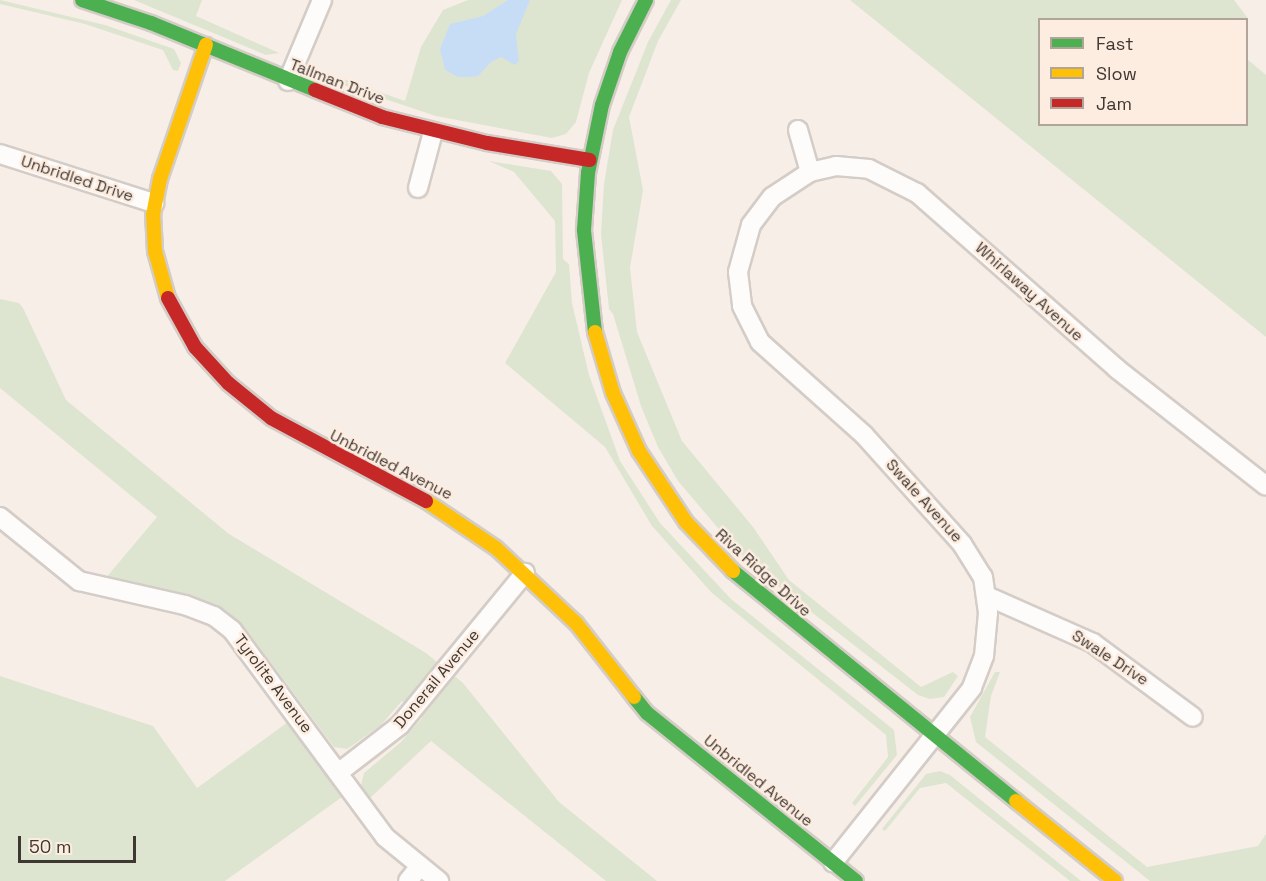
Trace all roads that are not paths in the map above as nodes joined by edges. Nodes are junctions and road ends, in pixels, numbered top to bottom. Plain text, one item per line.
1 (82, 0) edge
2 (322, 0) edge
3 (646, 0) edge
4 (206, 45) junction
5 (288, 81) junction
6 (798, 130) dead end
7 (433, 132) junction
8 (0, 154) edge
9 (590, 160) junction
10 (810, 172) junction
11 (418, 188) dead end
12 (154, 203) junction
13 (1266, 486) edge
14 (0, 517) edge
15 (525, 573) junction
16 (987, 596) junction
17 (1193, 717) dead end
18 (935, 736) junction
19 (338, 773) junction
20 (833, 863) junction
21 (420, 866) junction
22 (408, 881) edge
23 (439, 881) edge
24 (856, 881) edge
25 (1115, 881) edge

1 - 4 street, Tallman Drive
2 - 5 street
3 - 9 street, Riva Ridge Drive
4 - 5 street, Tallman Drive
4 - 12 street, Unbridled Avenue
5 - 7 street, Tallman Drive
6 - 10 street
7 - 9 street, Tallman Drive
7 - 11 street
8 - 12 street, Unbridled Drive
9 - 18 street, Riva Ridge Drive
10 - 13 street, Whirlaway Avenue
10 - 16 street, Swale Avenue
12 - 15 street, Unbridled Avenue
14 - 19 street, Tyrolite Avenue
15 - 19 street, Donerail Avenue
15 - 20 street, Unbridled Avenue
16 - 17 street, Swale Drive
16 - 18 street, Swale Avenue
18 - 20 street, Swale Avenue
18 - 25 street, Riva Ridge Drive
19 - 21 street, Tyrolite Avenue
20 - 24 street, Unbridled Avenue
21 - 22 street
21 - 23 street, Tyrolite Avenue

